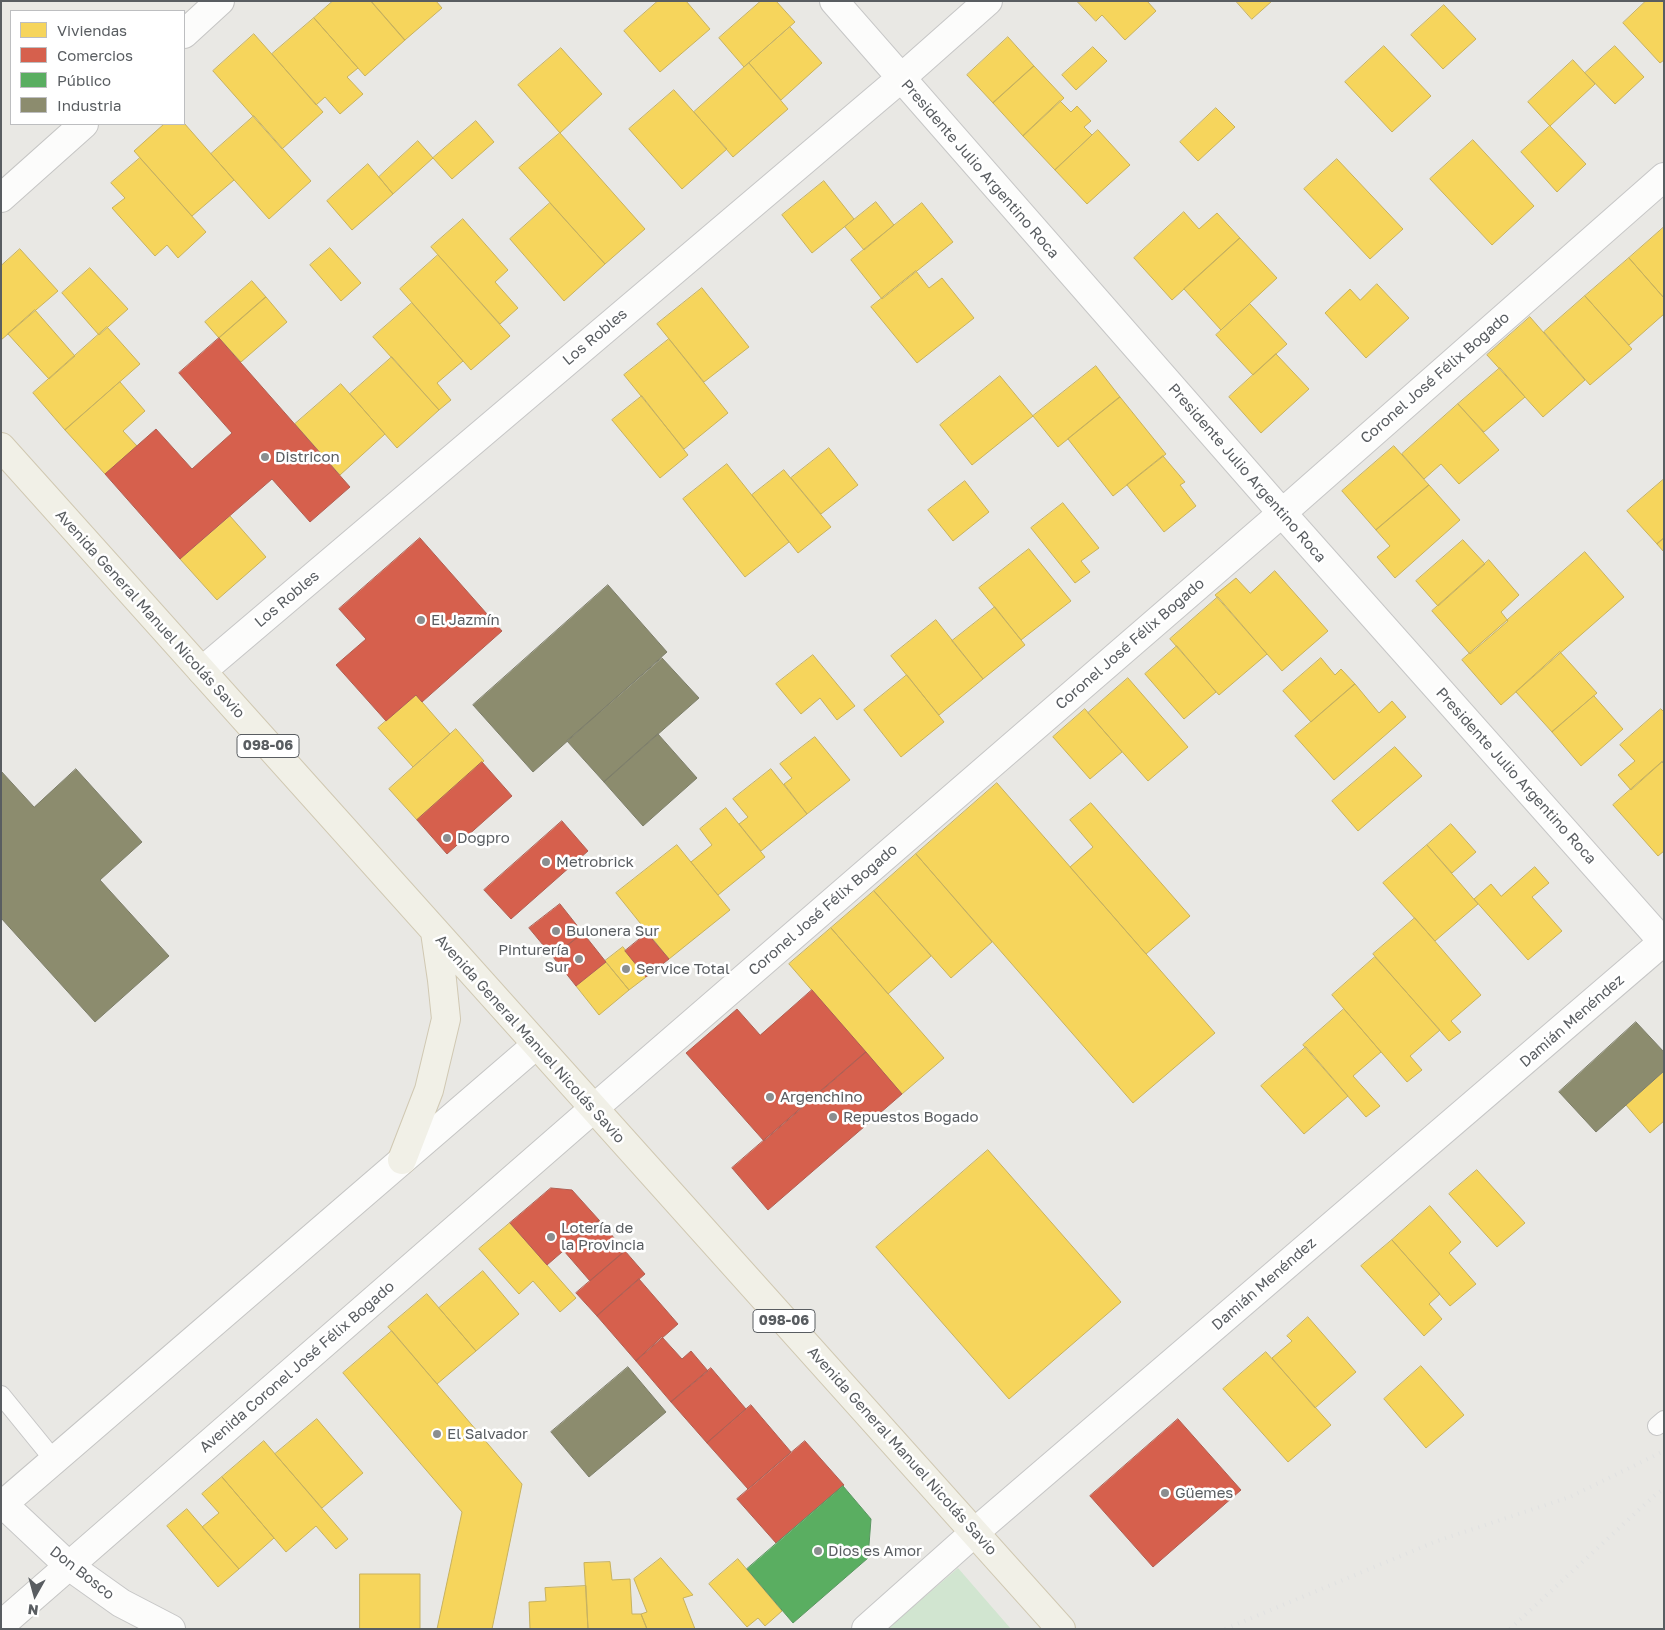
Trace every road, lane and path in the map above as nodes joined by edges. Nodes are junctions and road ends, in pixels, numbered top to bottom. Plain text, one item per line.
1 (220, 1) edge
2 (834, 1) edge
3 (988, 1) edge
4 (185, 33) edge
5 (900, 79) junction
6 (83, 125) edge
7 (1664, 177) edge
8 (1, 198) edge
9 (1, 447) edge
10 (1282, 513) junction
11 (202, 671) junction
12 (435, 932) junction
13 (1663, 942) edge
14 (536, 1045) junction
15 (593, 1109) junction
16 (402, 1160) junction
17 (1, 1396) edge
18 (54, 1460) junction
19 (2, 1504) edge
20 (975, 1532) junction
21 (69, 1566) junction
22 (1, 1625) edge
23 (171, 1629) edge
24 (866, 1629) edge
25 (1061, 1629) edge

1 - 4 street
2 - 5 street, Presidente Julio Argentino Roca
3 - 5 street, Los Robles
5 - 10 street, Presidente Julio Argentino Roca
5 - 11 street, Los Robles
6 - 8 street
7 - 10 street, Coronel José Félix Bogado
9 - 11 main road, Avenida General Manuel Nicolás Savio / 098-06
10 - 13 street, Presidente Julio Argentino Roca
10 - 15 street, Coronel José Félix Bogado
11 - 12 main road, Avenida General Manuel Nicolás Savio / 098-06
12 - 14 main road, Avenida General Manuel Nicolás Savio / 098-06
12 - 16 main road
13 - 20 street, Damián Menéndez
14 - 15 main road, Avenida General Manuel Nicolás Savio
14 - 16 street
15 - 20 main road, Avenida General Manuel Nicolás Savio / 098-06
15 - 21 street, Avenida Coronel José Félix Bogado
16 - 18 street
17 - 18 lane
18 - 19 street
19 - 21 street, Don Bosco
20 - 24 street, Damián Menéndez
20 - 25 main road, Avenida General Manuel Nicolás Savio
21 - 22 street, Avenida Coronel José Félix Bogado
21 - 23 street, Don Bosco

